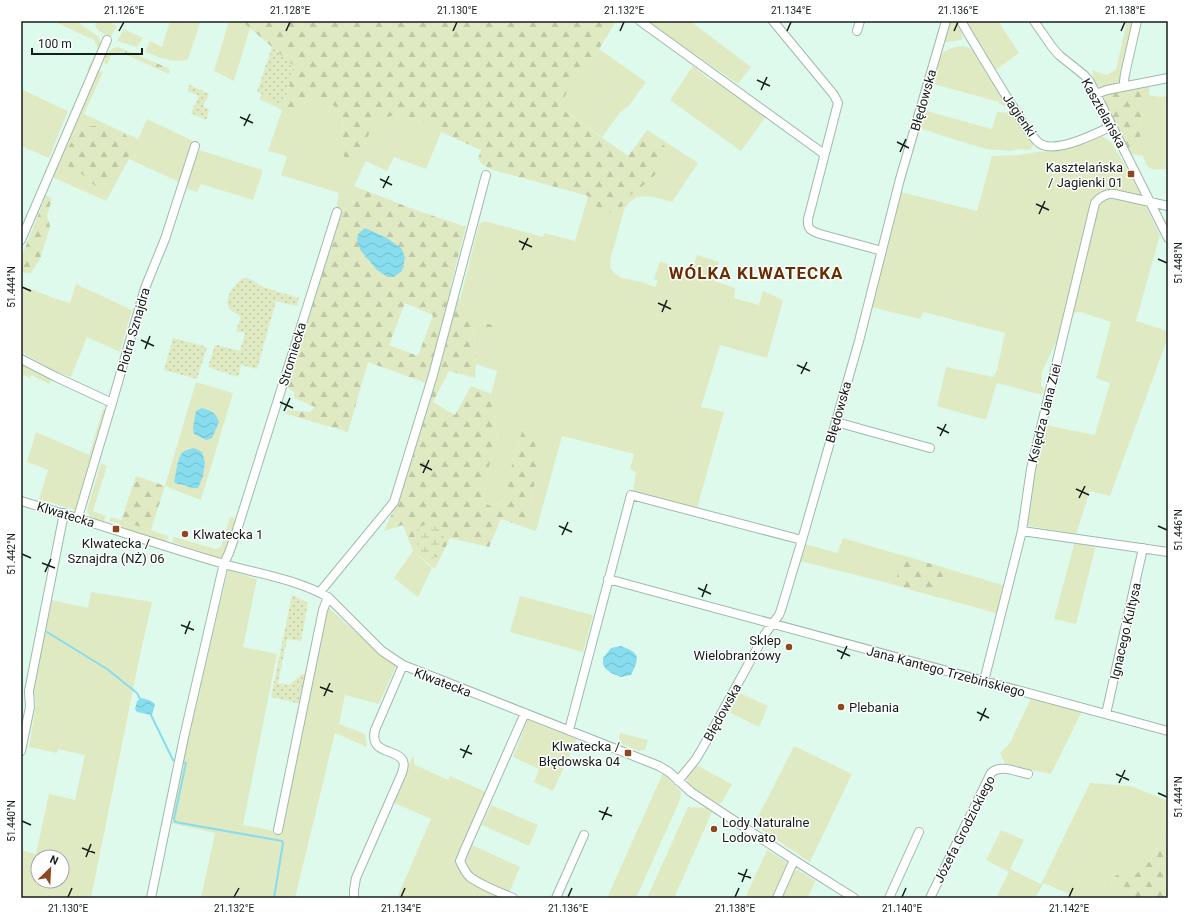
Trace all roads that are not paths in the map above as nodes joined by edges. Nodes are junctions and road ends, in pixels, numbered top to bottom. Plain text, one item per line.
1 (640, 21) edge
2 (773, 21) edge
3 (860, 21) edge
4 (946, 21) edge
5 (961, 21) edge
6 (1034, 21) edge
7 (1137, 21) edge
8 (857, 31) dead end
9 (107, 40) dead end
10 (1168, 78) edge
11 (1125, 86) junction
12 (1096, 94) junction
13 (1112, 126) junction
14 (195, 146) dead end
15 (824, 154) junction
16 (486, 175) dead end
17 (1150, 202) junction
18 (1168, 206) edge
19 (337, 212) dead end
20 (1168, 238) edge
21 (21, 240) edge
22 (882, 251) junction
23 (21, 358) edge
24 (112, 403) junction
25 (836, 422) junction
26 (930, 448) dead end
27 (21, 500) edge
28 (64, 513) junction
29 (78, 518) junction
30 (1022, 530) junction
31 (802, 540) junction
32 (1143, 548) junction
33 (1168, 552) edge
34 (224, 564) junction
35 (608, 579) junction
36 (320, 592) junction
37 (328, 597) junction
38 (772, 624) junction
39 (402, 665) junction
40 (984, 681) junction
41 (29, 691) junction
42 (21, 696) edge
43 (525, 714) junction
44 (1106, 714) junction
45 (569, 730) junction
46 (1168, 731) edge
47 (21, 752) edge
48 (1028, 774) dead end
49 (678, 781) junction
50 (278, 830) dead end
51 (919, 832) dead end
52 (584, 835) dead end
53 (794, 860) junction
54 (150, 898) edge
55 (354, 898) edge
56 (512, 898) edge
57 (556, 898) edge
58 (777, 898) edge
59 (854, 898) edge
60 (889, 898) edge
61 (930, 898) edge

1 - 15 street
2 - 15 street
3 - 8 street
4 - 22 street, Błędowska
5 - 13 street, Jagienki
6 - 12 street, Kasztelańska
7 - 11 street
9 - 21 street
10 - 11 street
11 - 12 street
12 - 13 street, Kasztelańska
13 - 17 street, Kasztelańska
14 - 24 street, Piotra Sznajdra
15 - 22 street
16 - 36 street
17 - 18 street, Księdza Jana Ziei
17 - 20 street, Kasztelańska
17 - 30 street, Księdza Jana Ziei
19 - 34 street, Stromiecka
22 - 25 street, Błędowska
23 - 24 street
24 - 29 street, Piotra Sznajdra
25 - 26 street
25 - 31 street, Błędowska
27 - 28 street, Klwatecka
28 - 29 street, Klwatecka
28 - 41 street
29 - 34 street, Klwatecka
30 - 32 street
30 - 40 street, Księdza Jana Ziei
31 - 35 street
31 - 38 street, Błędowska
32 - 33 street
32 - 44 street, Ignacego Kultysa
34 - 36 street, Klwatecka
34 - 54 street, Stromiecka
35 - 38 street, Jana Kantego Trzebińskiego
35 - 45 street
36 - 37 street, Klwatecka
37 - 39 street, Klwatecka
37 - 50 street
38 - 40 street, Jana Kantego Trzebińskiego
38 - 49 street, Błędowska
39 - 43 street, Klwatecka
39 - 55 street
40 - 44 street, Jana Kantego Trzebińskiego
41 - 42 street
41 - 47 street
43 - 45 street, Klwatecka
43 - 56 street
44 - 46 street, Jana Kantego Trzebińskiego
45 - 49 street, Klwatecka
48 - 61 street, Józefa Grodzickiego
49 - 53 street, Klwatecka
51 - 60 street
52 - 57 street
53 - 58 street
53 - 59 street, Klwatecka

